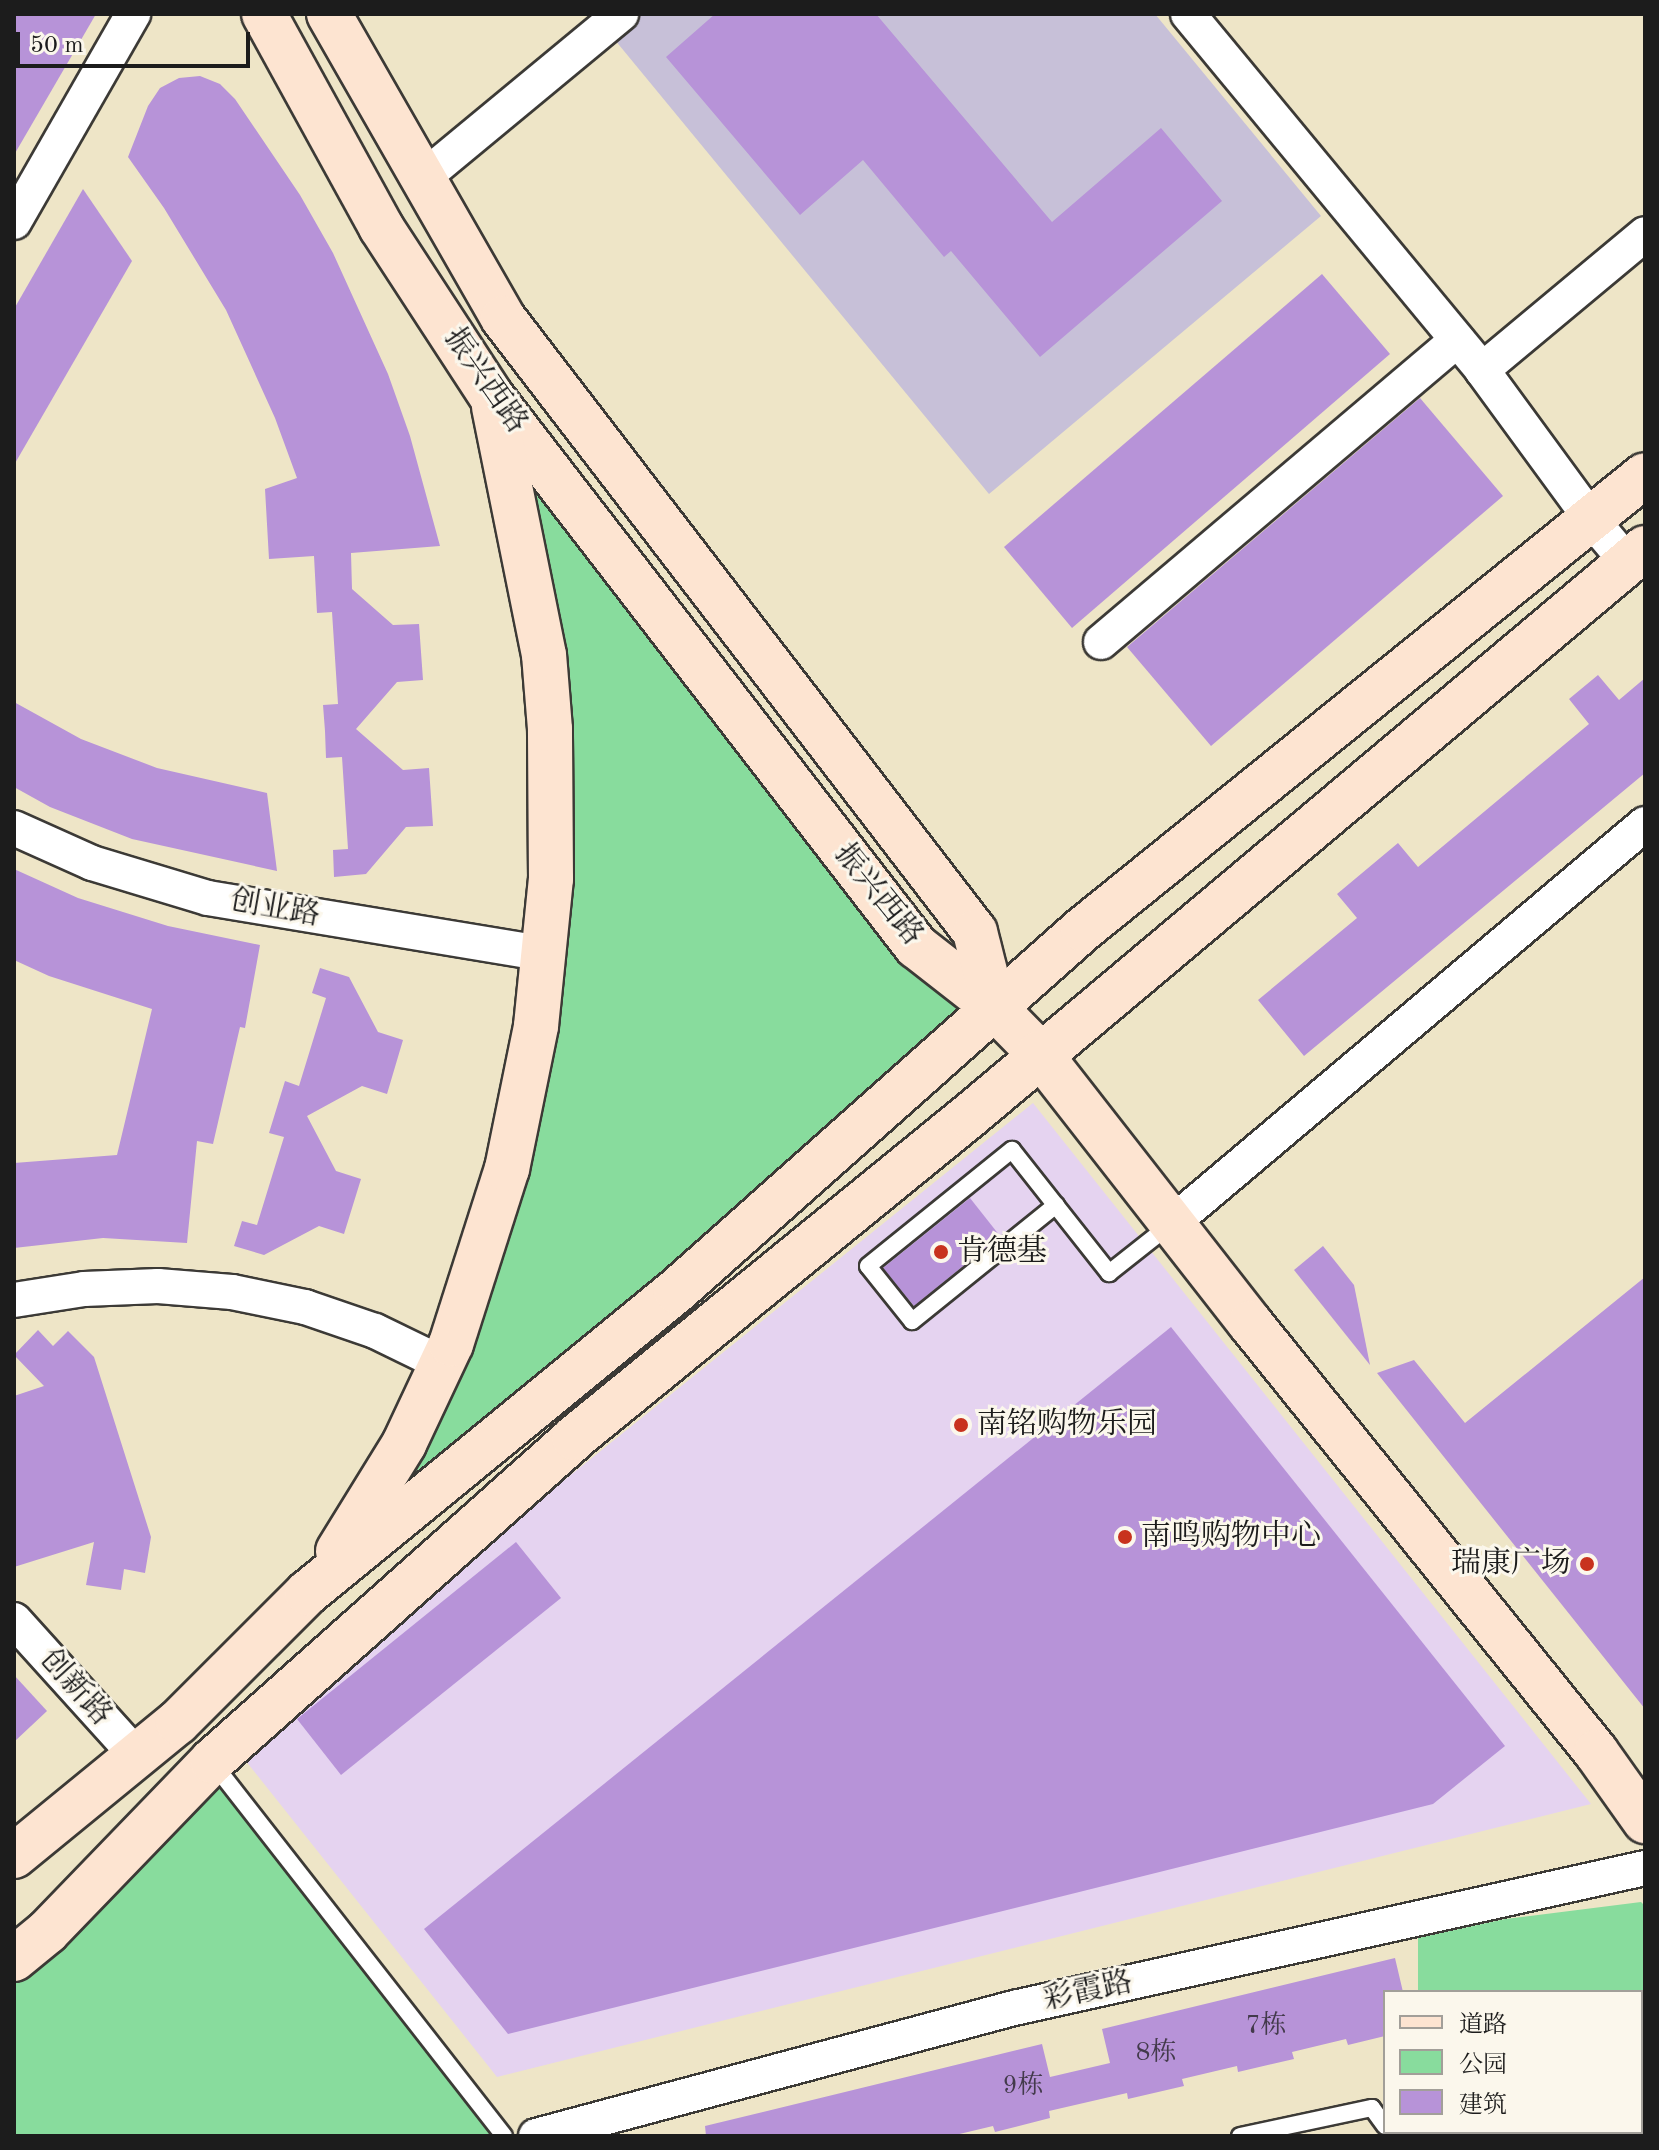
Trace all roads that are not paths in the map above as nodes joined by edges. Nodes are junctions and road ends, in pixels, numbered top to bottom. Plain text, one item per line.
1 (133, 14) edge
2 (264, 14) edge
3 (329, 14) edge
4 (621, 14) edge
5 (1188, 14) edge
6 (424, 177) junction
7 (14, 222) edge
8 (1645, 234) edge
9 (1457, 340) junction
10 (1482, 370) junction
11 (492, 397) junction
12 (1645, 475) edge
13 (1591, 519) junction
14 (1636, 555) edge
15 (1101, 642) dead end
16 (1645, 824) edge
17 (14, 828) edge
18 (545, 954) junction
19 (994, 1007) junction
20 (1039, 1053) junction
21 (1056, 1205) junction
22 (1171, 1224) junction
23 (14, 1300) edge
24 (443, 1364) junction
25 (307, 1593) junction
26 (14, 1620) edge
27 (137, 1756) junction
28 (212, 1761) junction
29 (1645, 1821) edge
30 (14, 1856) edge
31 (1645, 1868) edge
32 (14, 1959) edge
33 (1383, 2123) edge
34 (587, 2129) edge
35 (504, 2136) edge
36 (536, 2136) edge
37 (1240, 2136) edge

1 - 7 street
2 - 11 main road, 振兴西路
3 - 6 main road, 振兴西路
4 - 6 street
5 - 9 street
6 - 19 main road, 振兴西路
8 - 10 street
9 - 10 street
9 - 15 street
10 - 13 street
11 - 18 main road
11 - 19 main road, 振兴西路
12 - 13 main road
13 - 14 street
13 - 19 main road
14 - 20 main road
16 - 22 street
17 - 18 street, 创业路
18 - 24 main road
19 - 20 main road
19 - 25 main road
20 - 22 main road
20 - 28 main road
21 - 21 lane
21 - 22 lane
22 - 29 main road
23 - 24 street
24 - 25 main road
25 - 27 main road
26 - 27 street, 创新路
27 - 30 main road
28 - 32 main road
28 - 35 lane
31 - 34 street, 彩霞路
33 - 37 lane
34 - 36 street, 彩霞路

